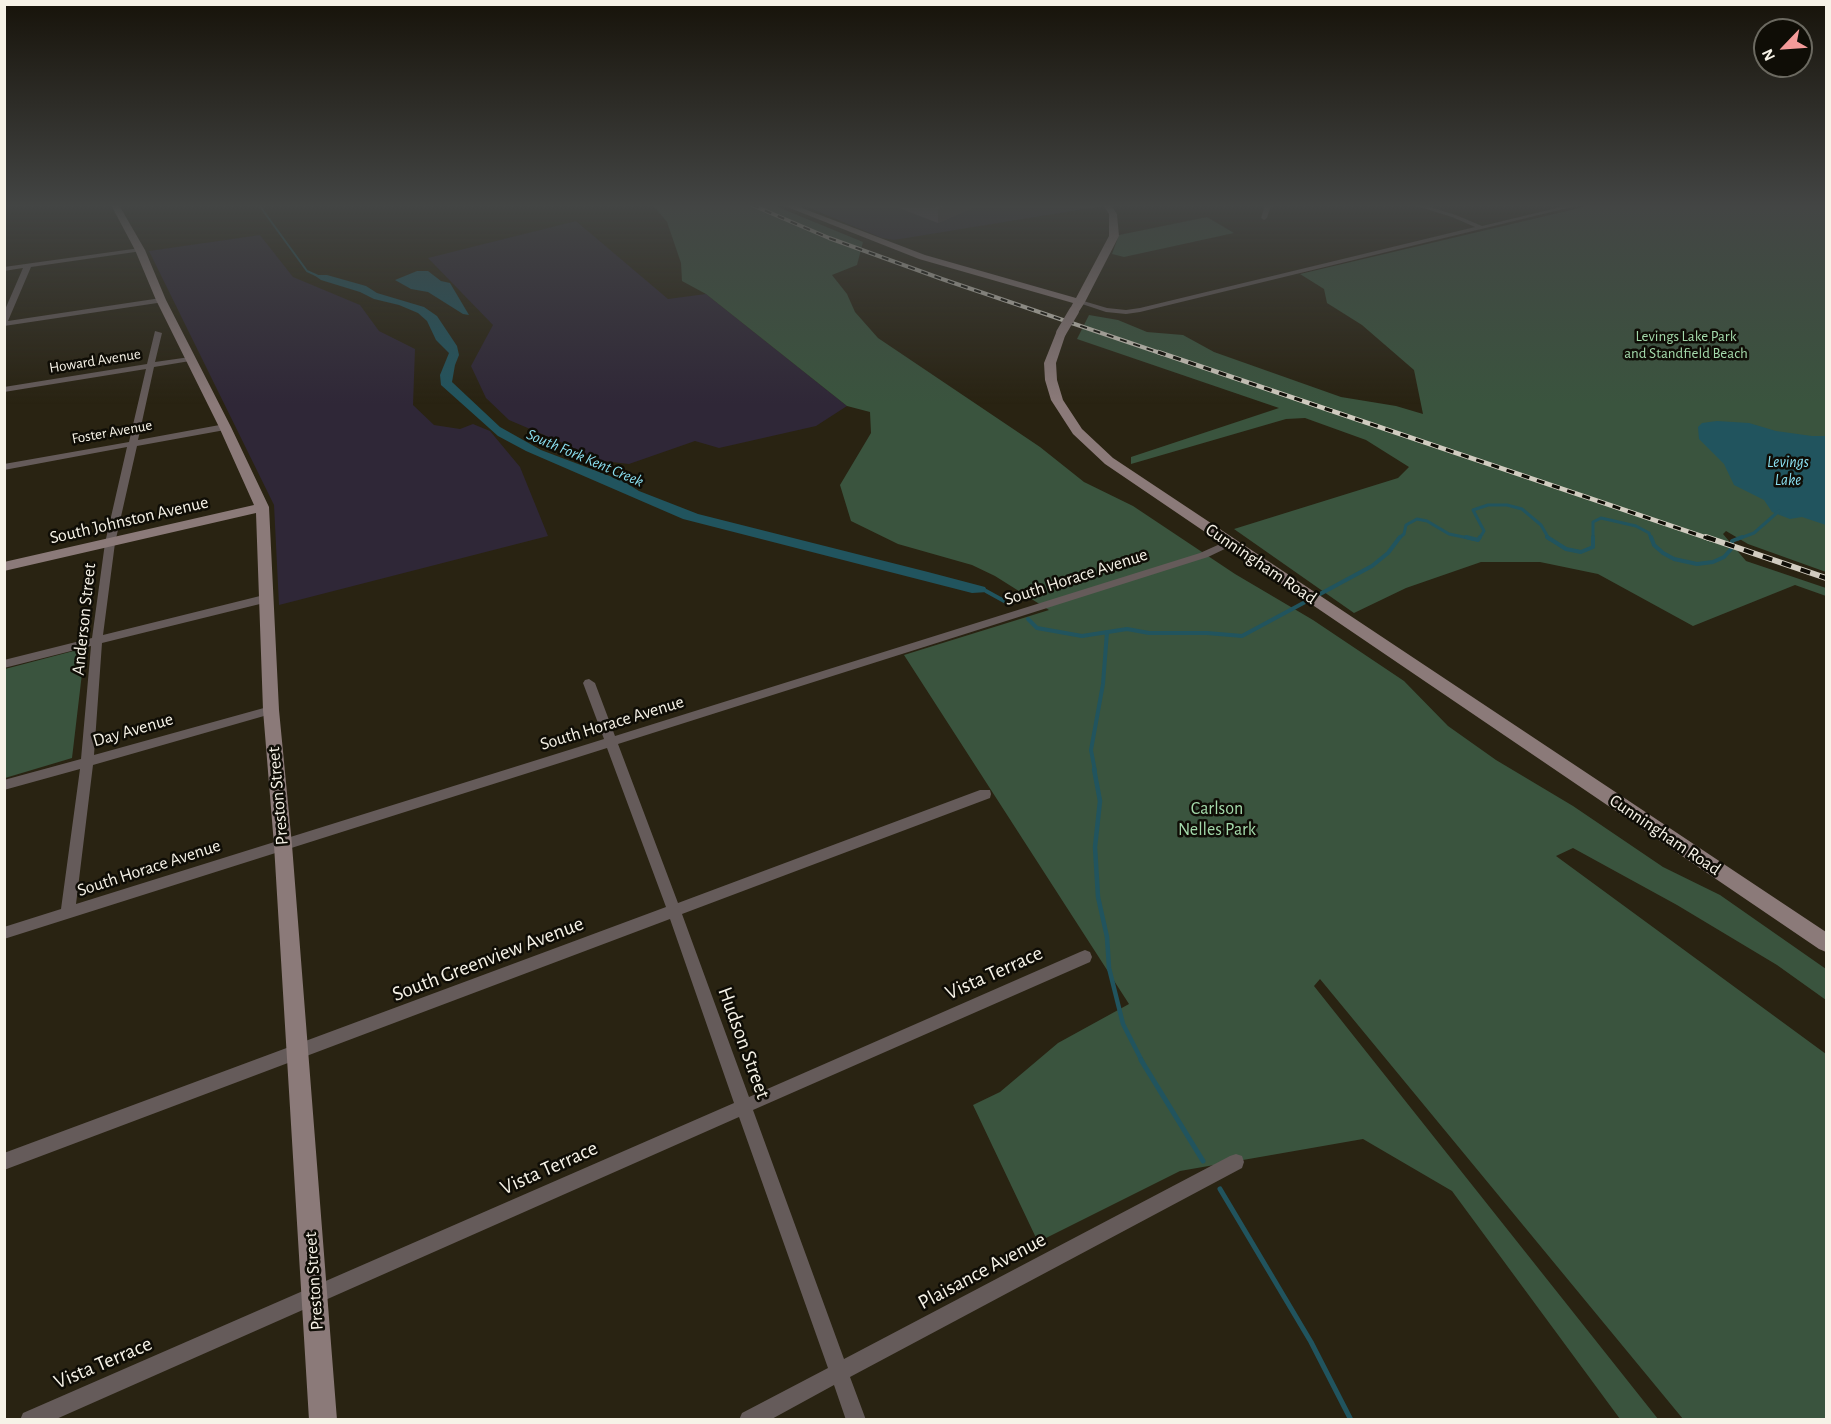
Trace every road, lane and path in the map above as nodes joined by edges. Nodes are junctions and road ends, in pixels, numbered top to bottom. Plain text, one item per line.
1 (26, 271) edge
2 (149, 271) edge
3 (967, 271) edge
4 (1096, 271) edge
5 (1299, 271) edge
6 (162, 300) junction
7 (1077, 307) junction
8 (4, 323) edge
9 (158, 333) dead end
10 (190, 359) junction
11 (149, 366) junction
12 (4, 390) edge
13 (225, 427) junction
14 (132, 444) junction
15 (4, 467) edge
16 (262, 507) junction
17 (110, 543) junction
18 (1229, 543) junction
19 (4, 567) edge
20 (264, 598) junction
21 (97, 641) junction
22 (4, 664) edge
23 (589, 683) dead end
24 (271, 710) junction
25 (612, 742) junction
26 (87, 762) junction
27 (4, 785) edge
28 (985, 794) dead end
29 (283, 845) junction
30 (674, 911) junction
31 (68, 913) junction
32 (4, 933) edge
33 (1827, 944) edge
34 (1085, 957) dead end
35 (296, 1053) junction
36 (745, 1106) junction
37 (4, 1161) edge
38 (1236, 1162) dead end
39 (315, 1296) junction
40 (838, 1372) junction
41 (30, 1419) edge
42 (323, 1419) edge
43 (749, 1419) edge
44 (856, 1419) edge

1 - 8 street
2 - 6 street, Preston Street
3 - 7 street
4 - 7 street, Cunningham Road
5 - 7 street
6 - 8 street
6 - 10 street, Preston Street
7 - 18 street, Cunningham Road, bridge
9 - 11 street, Anderson Street
10 - 11 street, Howard Avenue
10 - 13 street, Preston Street
11 - 12 street, Howard Avenue
11 - 14 street, Anderson Street
13 - 14 street, Foster Avenue
13 - 16 street, Preston Street
14 - 15 street, Foster Avenue
14 - 17 street, Anderson Street
16 - 17 street, South Johnston Avenue
16 - 20 street, Preston Street
17 - 19 street, South Johnston Avenue
17 - 21 street, Anderson Street
18 - 25 street, South Horace Avenue
18 - 33 street, Cunningham Road
20 - 21 street
20 - 24 street, Preston Street
21 - 22 street
21 - 26 street, Anderson Street
23 - 25 street, Hudson Street
24 - 26 street, Day Avenue
24 - 29 street, Preston Street
25 - 29 street, South Horace Avenue
25 - 30 street, Hudson Street
26 - 27 street, Day Avenue
26 - 31 street, Anderson Street
28 - 30 street, South Greenview Avenue
29 - 31 street, South Horace Avenue
29 - 35 street, Preston Street
30 - 35 street, South Greenview Avenue
30 - 36 street, Hudson Street
31 - 32 street, South Horace Avenue
34 - 36 street, Vista Terrace
35 - 37 street, South Greenview Avenue
35 - 39 street, Preston Street
36 - 39 street, Vista Terrace
36 - 40 street, Hudson Street
38 - 40 street, Plaisance Avenue
39 - 41 street, Vista Terrace
39 - 42 street, Preston Street
40 - 43 street, Plaisance Avenue
40 - 44 street, Hudson Street

